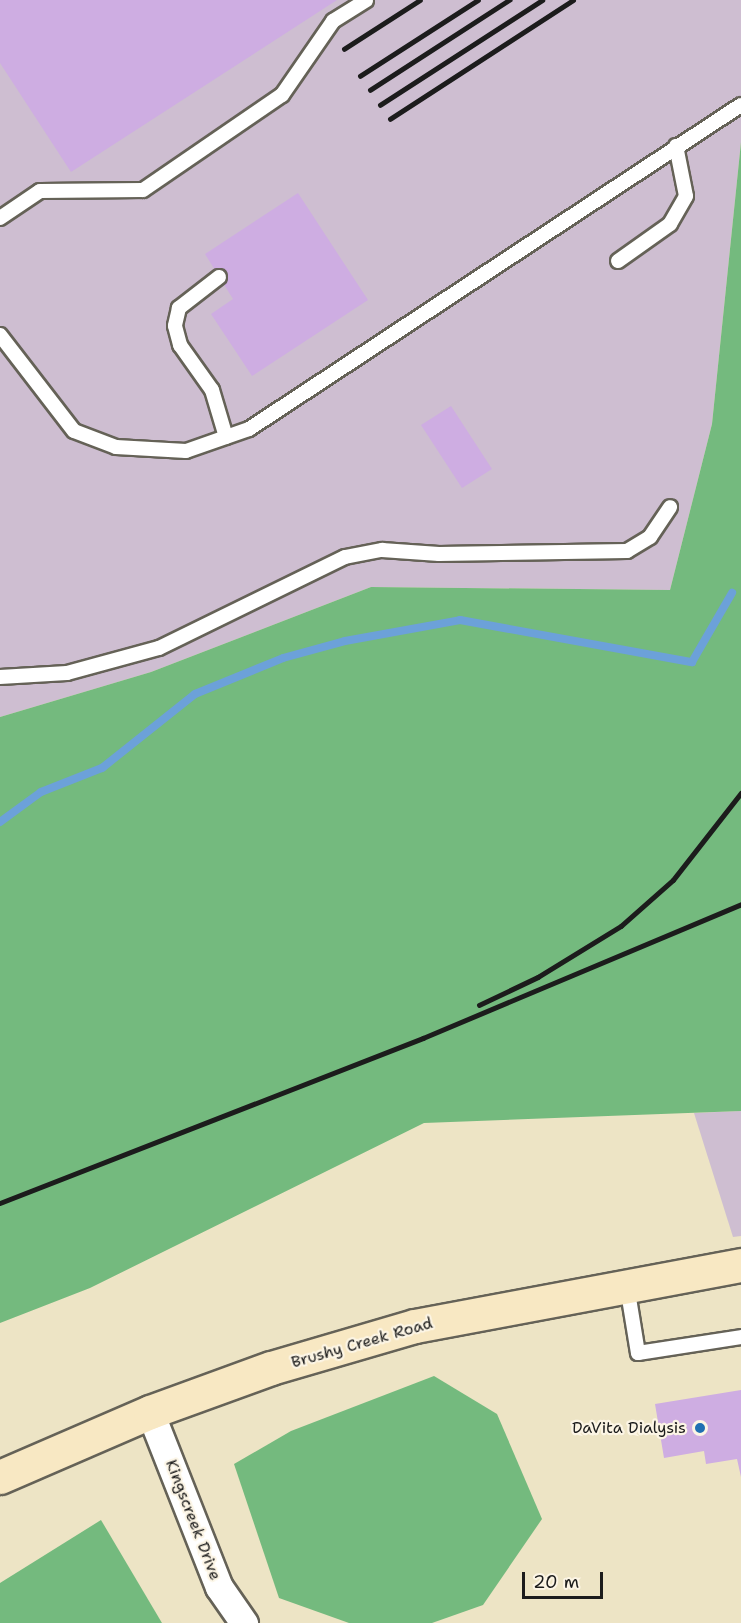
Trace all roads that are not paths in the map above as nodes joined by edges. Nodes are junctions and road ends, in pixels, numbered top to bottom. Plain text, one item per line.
1 (366, 0) edge
2 (741, 105) edge
3 (676, 146) junction
4 (0, 218) edge
5 (618, 261) dead end
6 (219, 277) dead end
7 (0, 335) edge
8 (226, 437) junction
9 (670, 507) dead end
10 (0, 677) edge
11 (741, 1265) edge
12 (627, 1285) junction
13 (741, 1337) edge
14 (150, 1412) junction
15 (0, 1477) edge
16 (244, 1623) edge

1 - 4 lane
2 - 3 lane
3 - 5 lane
3 - 8 lane
6 - 8 lane
7 - 8 lane
9 - 10 lane
11 - 12 main road, Brushy Creek Road
12 - 13 lane
12 - 14 main road, Brushy Creek Road
14 - 15 main road, Brushy Creek Road
14 - 16 street, Kingscreek Drive

